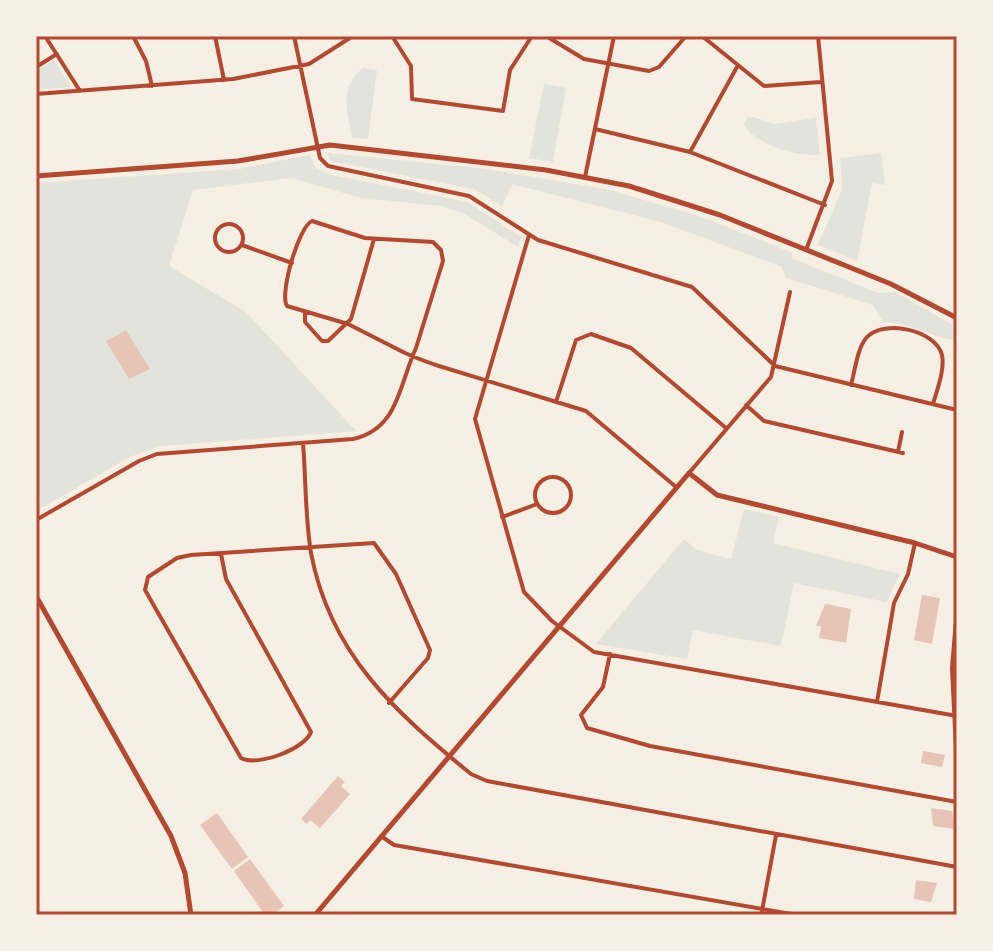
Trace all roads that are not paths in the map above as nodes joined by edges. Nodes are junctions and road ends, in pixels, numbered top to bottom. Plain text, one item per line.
1 (45, 36) edge
2 (133, 36) edge
3 (215, 36) edge
4 (294, 36) edge
5 (353, 36) edge
6 (392, 36) edge
7 (532, 36) edge
8 (546, 36) edge
9 (614, 36) edge
10 (686, 36) edge
11 (702, 36) edge
12 (818, 36) edge
13 (57, 54) junction
14 (608, 64) junction
15 (302, 66) junction
16 (738, 66) junction
17 (36, 67) edge
18 (224, 80) junction
19 (822, 82) junction
20 (152, 86) junction
21 (80, 91) junction
22 (36, 94) edge
23 (595, 129) junction
24 (318, 146) junction
25 (690, 152) junction
26 (36, 176) edge
27 (585, 177) junction
28 (825, 205) junction
29 (529, 235) junction
30 (374, 239) junction
31 (242, 245) junction
32 (806, 250) junction
33 (292, 263) junction
34 (790, 292) dead end
35 (305, 312) junction
36 (957, 318) edge
37 (348, 324) junction
38 (412, 356) junction
39 (775, 366) junction
40 (485, 380) junction
41 (851, 385) junction
42 (556, 402) junction
43 (933, 404) junction
44 (746, 405) junction
45 (957, 410) edge
46 (726, 428) junction
47 (902, 432) dead end
48 (303, 443) junction
49 (689, 473) junction
50 (676, 487) junction
51 (537, 504) junction
52 (502, 517) junction
53 (36, 520) edge
54 (915, 543) junction
55 (310, 545) junction
56 (221, 554) junction
57 (957, 557) edge
58 (36, 596) edge
59 (957, 620) edge
60 (559, 626) junction
61 (610, 654) junction
62 (877, 702) junction
63 (389, 703) junction
64 (956, 716) edge
65 (957, 749) edge
66 (449, 755) junction
67 (957, 802) edge
68 (776, 834) junction
69 (381, 836) junction
70 (957, 867) edge
71 (762, 911) junction
72 (191, 915) edge
73 (315, 915) edge
74 (797, 915) edge

1 - 13 street
2 - 20 street
3 - 18 street
4 - 15 street
5 - 15 street
6 - 7 street
8 - 14 street
9 - 14 street
10 - 14 street
11 - 16 street
12 - 19 street
13 - 17 street
13 - 21 street
14 - 23 street
15 - 18 street
15 - 24 street
16 - 19 street
16 - 25 street
18 - 20 street
19 - 28 street
20 - 21 street
21 - 22 street
23 - 25 street
23 - 27 street
24 - 26 street
24 - 27 street
24 - 29 street
25 - 28 street
27 - 32 street
28 - 32 street
29 - 39 street
29 - 40 street
30 - 33 street
30 - 37 street
30 - 38 street
31 - 31 street
31 - 33 street
32 - 36 street
33 - 35 street
34 - 39 street
35 - 37 street
35 - 37 street
37 - 38 street
38 - 40 street
38 - 48 street
39 - 41 street
39 - 44 street
40 - 42 street
40 - 52 street
41 - 43 street
41 - 43 street
42 - 46 street
42 - 50 street
43 - 45 street
44 - 46 street
44 - 47 street
46 - 49 street
48 - 53 street
48 - 55 street
49 - 50 street
49 - 54 street
50 - 60 street
51 - 51 street
51 - 52 street
52 - 60 street
54 - 57 street
54 - 62 street
55 - 56 street
55 - 63 street
55 - 63 street
56 - 56 street
58 - 72 street
59 - 64 main road
60 - 61 street
60 - 66 street
61 - 62 street
61 - 67 street
62 - 64 street
63 - 66 street
64 - 65 main road
66 - 68 street
66 - 69 street
68 - 70 street
68 - 71 street
69 - 71 street
69 - 73 street
71 - 74 street

